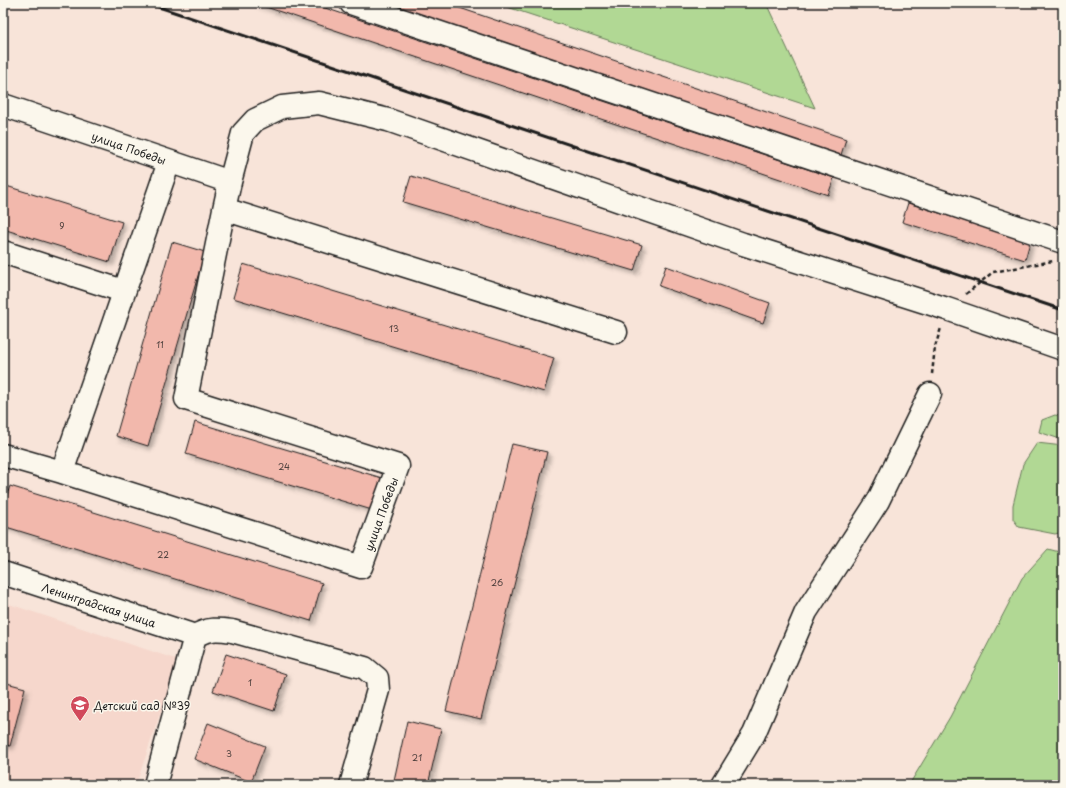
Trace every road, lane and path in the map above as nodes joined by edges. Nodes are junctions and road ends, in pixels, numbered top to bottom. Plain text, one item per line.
1 (351, 3) edge
2 (3, 105) edge
3 (169, 162) junction
4 (230, 182) junction
5 (224, 209) junction
6 (1063, 242) edge
7 (3, 252) edge
8 (123, 291) junction
9 (616, 332) dead end
10 (1063, 349) edge
11 (930, 394) dead end
12 (3, 455) edge
13 (62, 472) junction
14 (3, 574) edge
15 (195, 636) junction
16 (155, 785) edge
17 (351, 785) edge
18 (723, 785) edge

1 - 6 street
2 - 3 street, улица Победы
3 - 4 street, улица Победы
3 - 8 street
4 - 5 street, улица Победы
4 - 10 street
5 - 9 street
5 - 13 street, улица Победы
7 - 8 street
8 - 13 street
11 - 18 street
12 - 13 street
14 - 15 street, Ленинградская улица
15 - 16 street
15 - 17 street

